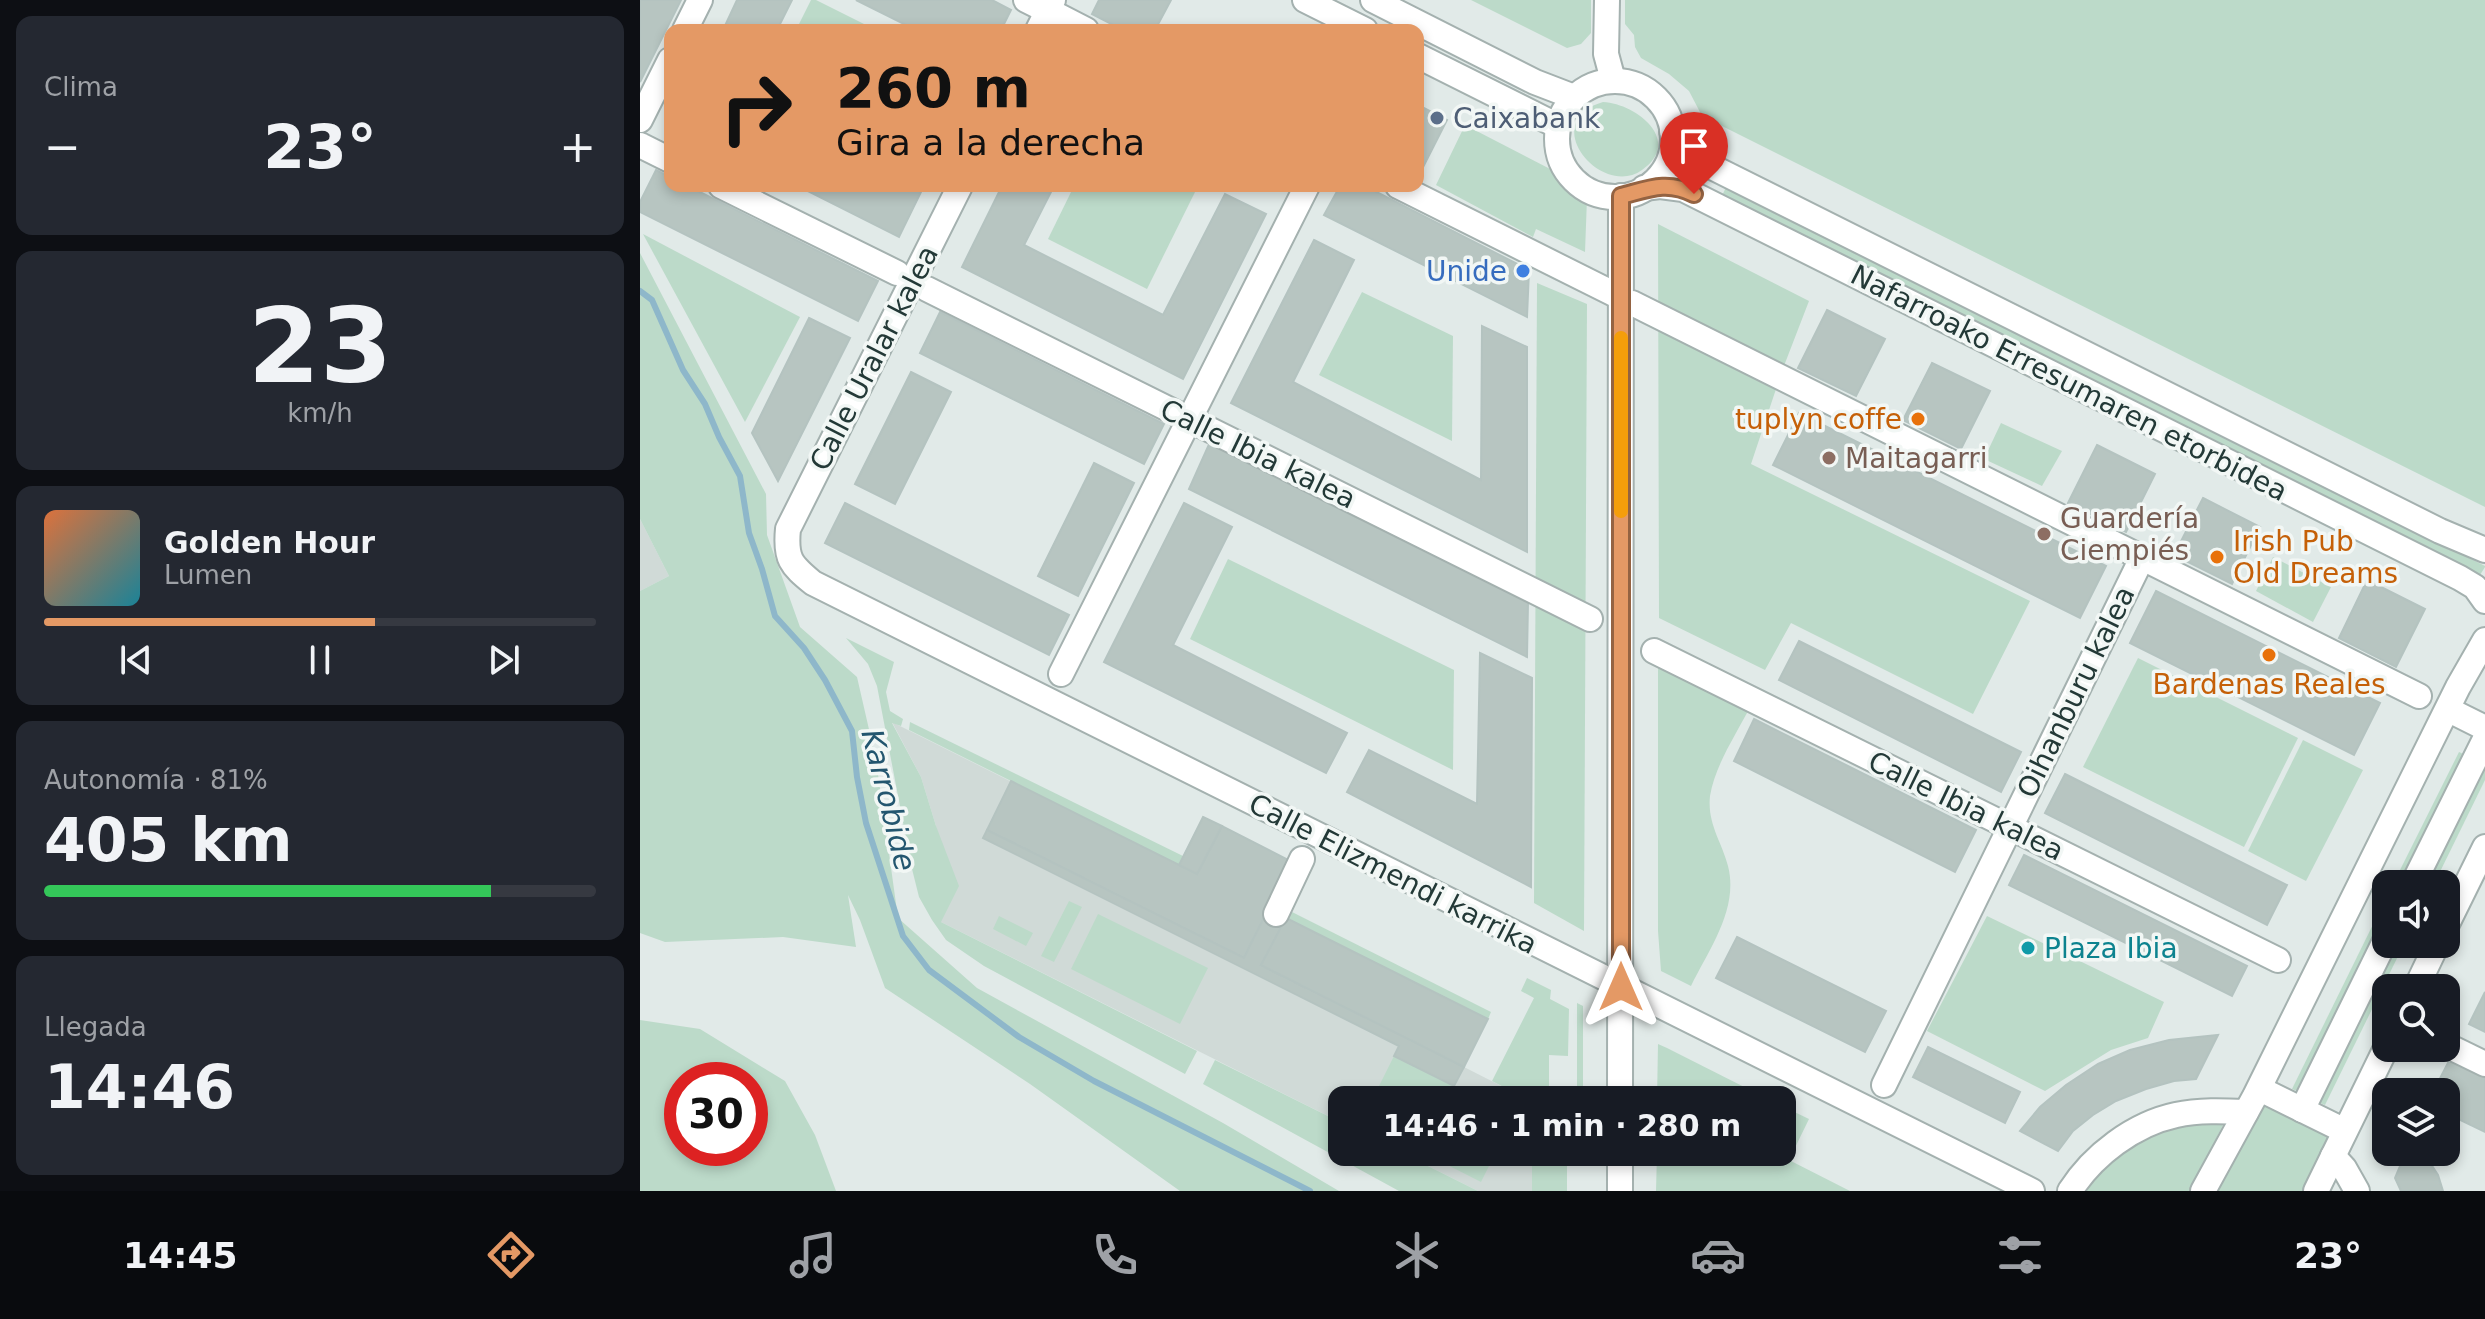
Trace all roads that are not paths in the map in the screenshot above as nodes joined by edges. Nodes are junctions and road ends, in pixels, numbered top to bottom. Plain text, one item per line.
1 (700, 0) edge
2 (1305, 0) edge
3 (1373, 0) edge
4 (1607, 0) edge
5 (1042, 10) edge
6 (688, 24) edge
7 (1073, 24) edge
8 (1353, 24) edge
9 (1420, 24) edge
10 (1424, 26) edge
11 (1424, 59) edge
12 (664, 72) edge
13 (1613, 80) junction
14 (1574, 97) junction
15 (640, 120) edge
16 (1558, 126) junction
17 (1672, 131) junction
18 (640, 145) edge
19 (664, 157) edge
20 (1644, 188) junction
21 (733, 192) edge
22 (957, 192) edge
23 (1304, 192) edge
24 (1410, 192) edge
25 (1621, 196) junction
26 (897, 273) dead end
27 (927, 289) dead end
28 (1189, 419) junction
29 (788, 529) joint
30 (2485, 550) edge
31 (2142, 558) junction
32 (2485, 601) edge
33 (1590, 619) dead end
34 (2485, 640) edge
35 (1654, 651) dead end
36 (1061, 674) dead end
37 (2485, 728) edge
38 (2485, 739) edge
39 (2010, 827) junction
40 (2485, 847) edge
41 (1302, 859) dead end
42 (2420, 870) edge
43 (2460, 898) edge
44 (1276, 914) dead end
45 (2377, 958) edge
46 (2278, 960) dead end
47 (1621, 987) junction
48 (2460, 1052) edge
49 (2379, 1062) edge
50 (2485, 1064) edge
51 (1884, 1085) dead end
52 (1620, 1086) edge
53 (2266, 1092) dead end
54 (2302, 1110) junction
55 (2246, 1112) junction
56 (2337, 1127) dead end
57 (2333, 1156) junction
58 (1620, 1166) edge
59 (1620, 1191) edge
60 (2032, 1191) edge
61 (2070, 1191) edge
62 (2203, 1191) edge
63 (2316, 1191) edge
64 (2357, 1191) edge

1 - 6 street
2 - 8 street
3 - 9 street
4 - 13 street
5 - 7 street
10 - 14 street
11 - 16 street
12 - 15 street
13 - 14 street
13 - 17 street
14 - 16 street
16 - 25 street
17 - 20 street
17 - 30 street, Nafarroako Erresumaren etorbidea
18 - 19 street
20 - 25 street
20 - 32 street, Nafarroako Erresumaren etorbidea
21 - 26 street
22 - 29 street, Calle Uralar kalea
23 - 28 street
24 - 31 street
25 - 47 street
27 - 28 street, Calle Ibia kalea
28 - 33 street, Calle Ibia kalea
28 - 36 street
29 - 47 street, Calle Elizmendi karrika
31 - 37 street
31 - 39 street, Oihanburu kalea
34 - 55 street
35 - 39 street, Calle Ibia kalea
38 - 42 street
39 - 46 street, Calle Ibia kalea
39 - 51 street, Oihanburu kalea
40 - 43 street
41 - 44 street, Calle Elizmendi karrika
45 - 54 street
47 - 52 street
47 - 60 street, Calle Elizmendi karrika
48 - 50 street
49 - 57 street
53 - 54 street
54 - 56 street
55 - 61 street
55 - 62 street
57 - 63 street
57 - 64 street
58 - 59 street

